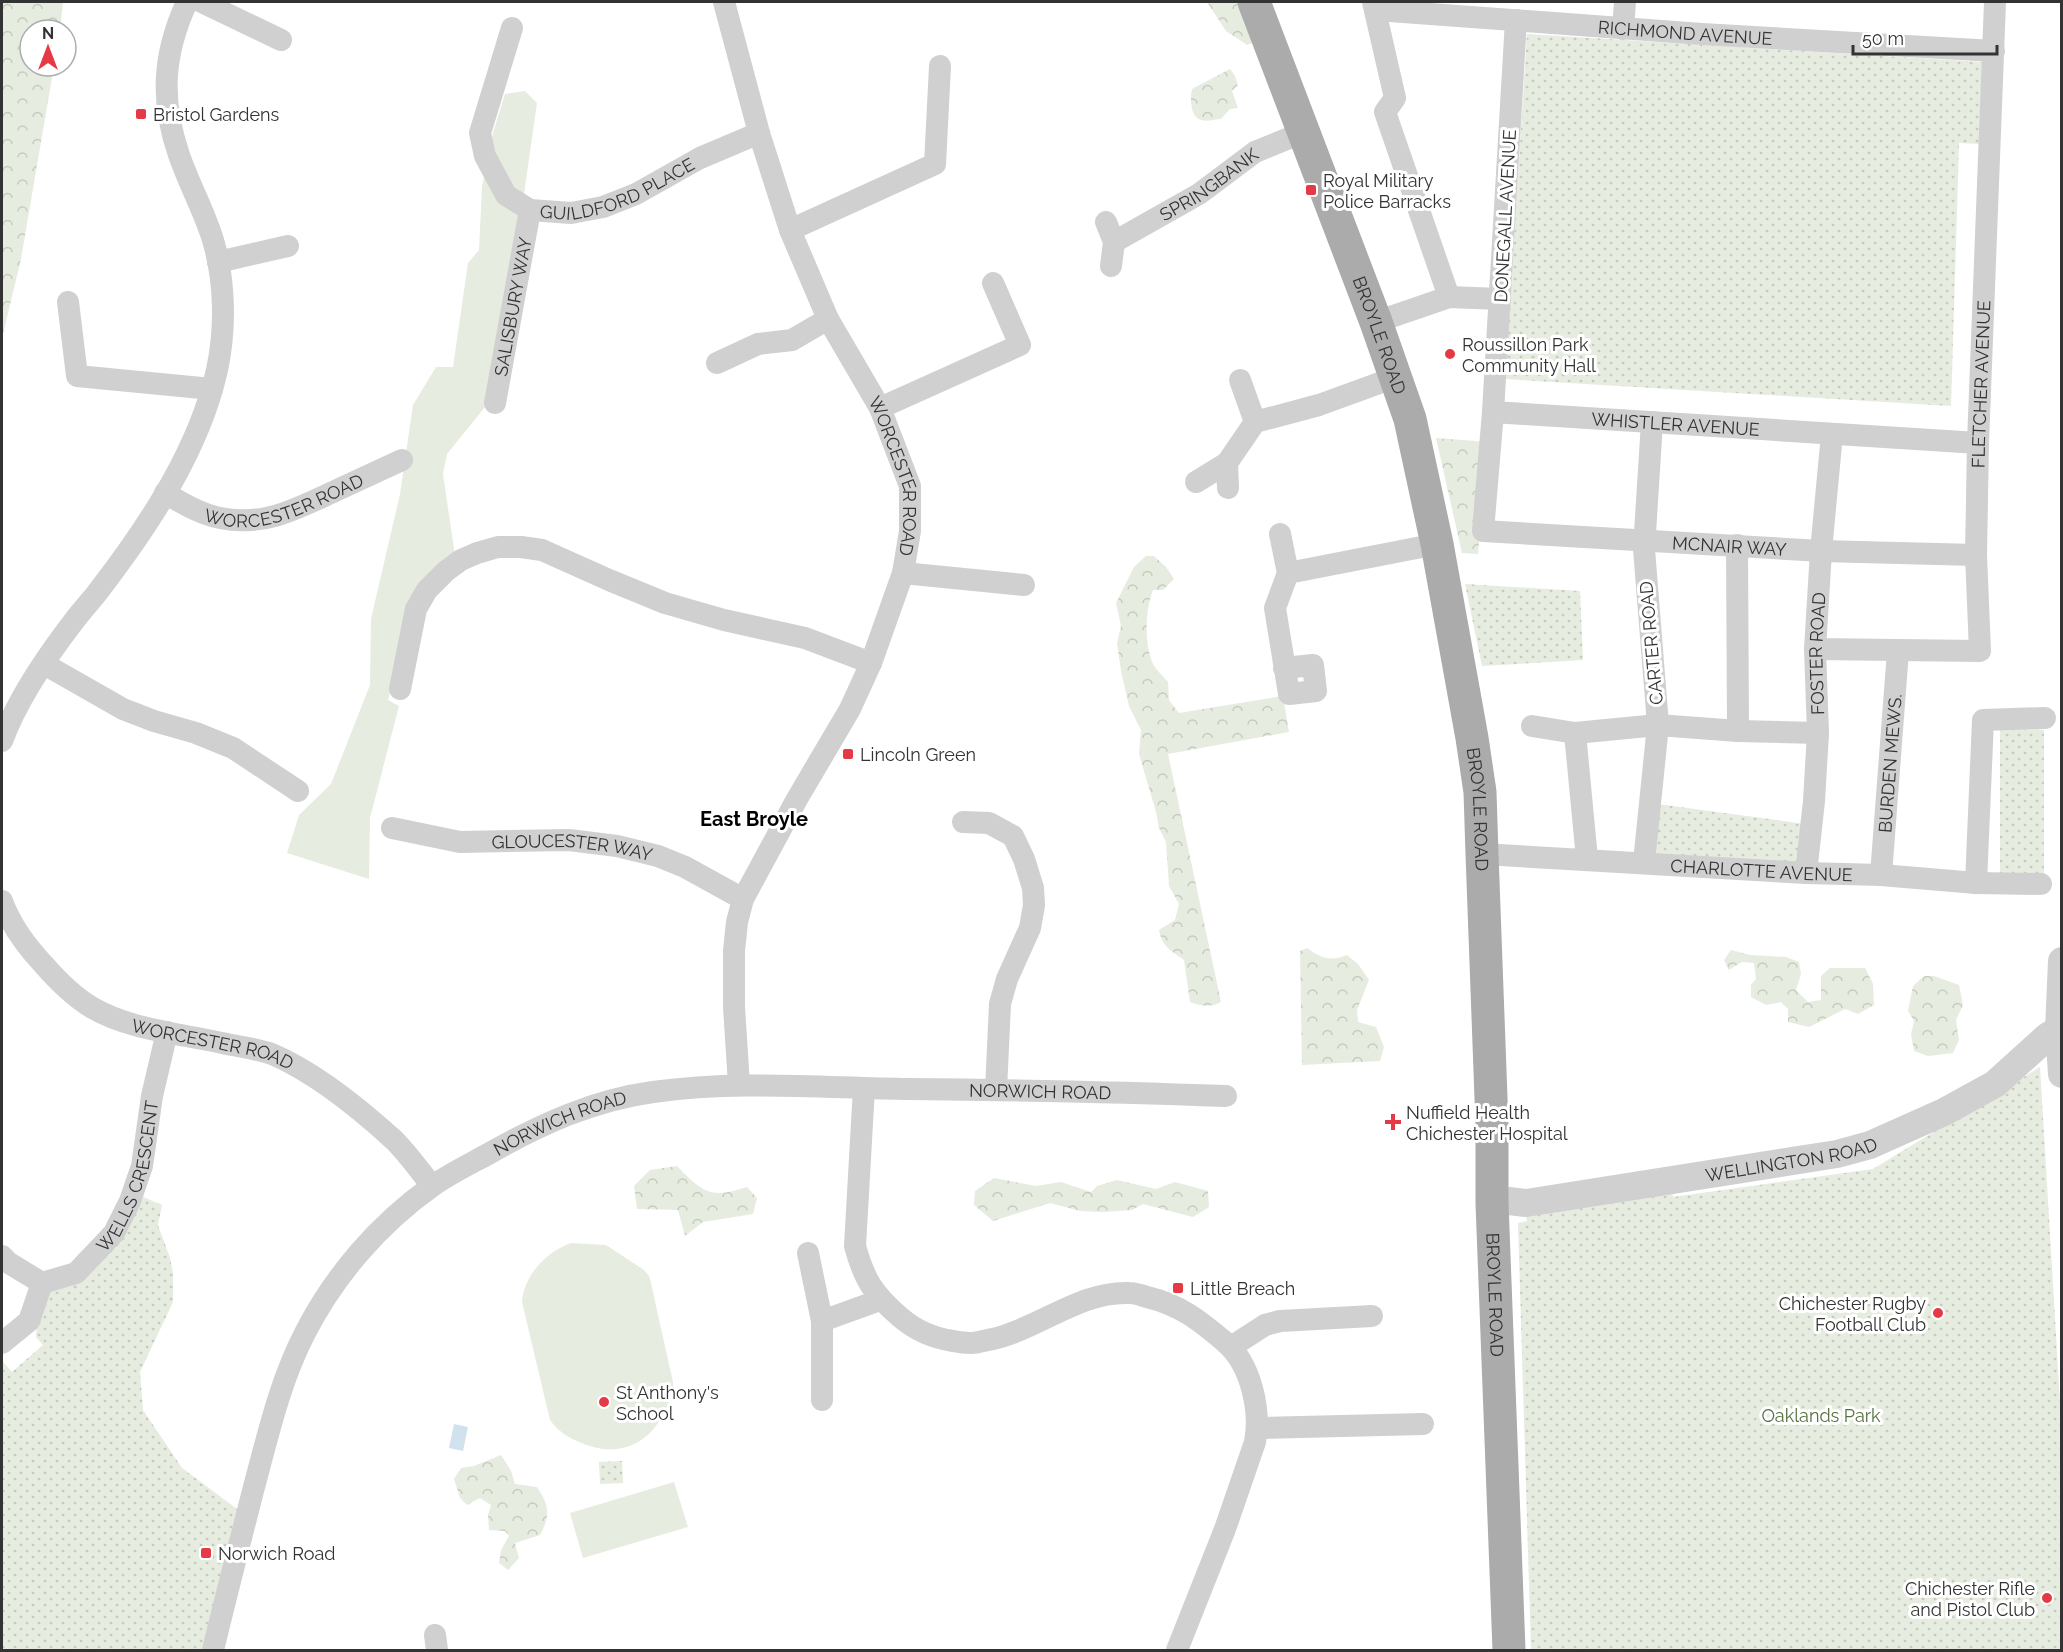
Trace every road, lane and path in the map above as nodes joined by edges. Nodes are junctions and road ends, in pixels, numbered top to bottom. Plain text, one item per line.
1 (188, 2) edge
2 (202, 2) edge
3 (724, 2) edge
4 (1254, 2) edge
5 (1625, 2) edge
6 (1995, 2) edge
7 (1375, 6) edge
8 (1516, 20) junction
9 (512, 28) dead end
10 (1623, 29) junction
11 (281, 40) dead end
12 (1995, 51) junction
13 (940, 66) dead end
14 (1304, 132) junction
15 (759, 133) junction
16 (530, 210) junction
17 (790, 230) junction
18 (288, 246) dead end
19 (218, 262) junction
20 (1111, 266) dead end
21 (993, 283) dead end
22 (1449, 297) junction
23 (1500, 299) junction
24 (68, 302) dead end
25 (828, 319) junction
26 (1376, 322) junction
27 (717, 363) dead end
28 (1396, 377) junction
29 (1240, 380) dead end
30 (212, 389) junction
31 (495, 403) dead end
32 (880, 408) junction
33 (1493, 412) junction
34 (1255, 422) junction
35 (1652, 422) junction
36 (1832, 434) junction
37 (1978, 442) junction
38 (402, 460) dead end
39 (1227, 463) junction
40 (1196, 482) dead end
41 (1228, 488) dead end
42 (165, 493) junction
43 (1280, 534) dead end
44 (1645, 541) junction
45 (1437, 544) junction
46 (1737, 545) junction
47 (1821, 551) junction
48 (1976, 555) junction
49 (903, 573) junction
50 (1288, 573) junction
51 (1024, 585) dead end
52 (1815, 649) junction
53 (1898, 651) junction
54 (871, 663) junction
55 (44, 664) junction
56 (1284, 668) dead end
57 (400, 689) dead end
58 (2045, 718) dead end
59 (1658, 725) junction
60 (1532, 726) dead end
61 (1738, 731) junction
62 (1575, 733) junction
63 (1818, 733) junction
64 (2, 741) edge
65 (298, 791) dead end
66 (963, 822) dead end
67 (392, 828) dead end
68 (1482, 854) junction
69 (1587, 859) junction
70 (1644, 862) junction
71 (1806, 873) junction
72 (1881, 875) junction
73 (1976, 883) junction
74 (2041, 884) dead end
75 (743, 899) junction
76 (4, 913) edge
77 (2061, 961) edge
78 (2060, 1019) edge
79 (167, 1032) junction
80 (2061, 1074) edge
81 (739, 1085) junction
82 (864, 1088) junction
83 (996, 1090) junction
84 (1226, 1096) dead end
85 (432, 1186) junction
86 (1492, 1203) junction
87 (808, 1252) dead end
88 (2, 1256) edge
89 (42, 1283) junction
90 (880, 1300) junction
91 (1372, 1316) dead end
92 (822, 1321) junction
93 (2, 1343) edge
94 (1231, 1347) junction
95 (822, 1400) dead end
96 (1423, 1424) dead end
97 (1257, 1428) junction
98 (213, 1650) edge
99 (1177, 1650) edge
100 (1509, 1650) edge

1 - 19 street
2 - 11 street
3 - 15 street, WORCESTER ROAD
4 - 14 main road, BROYLE ROAD
5 - 10 street
6 - 12 street, FLETCHER AVENUE
7 - 8 street, RICHMOND AVENUE
7 - 22 street
8 - 10 street, RICHMOND AVENUE
8 - 23 street, DONEGALL AVENUE
9 - 16 street, GUILDFORD PLACE
10 - 12 street, RICHMOND AVENUE
12 - 37 street, FLETCHER AVENUE
13 - 17 street
14 - 20 street, SPRINGBANK
14 - 26 main road, BROYLE ROAD
15 - 16 street, GUILDFORD PLACE
15 - 17 street, WORCESTER ROAD
16 - 31 street, SALISBURY WAY
17 - 25 street, WORCESTER ROAD
18 - 19 street
19 - 30 street
21 - 32 street
22 - 23 street
22 - 26 street
23 - 33 street, DONEGALL AVENUE
24 - 30 street
25 - 27 street
25 - 32 street, WORCESTER ROAD
26 - 28 main road, BROYLE ROAD
28 - 34 street
28 - 45 main road, BROYLE ROAD
29 - 34 street
30 - 42 street
32 - 49 street, WORCESTER ROAD
33 - 35 street, WHISTLER AVENUE
33 - 44 street, MCNAIR WAY
34 - 39 street
35 - 36 street, WHISTLER AVENUE
35 - 44 street, CARTER ROAD
36 - 37 street, WHISTLER AVENUE
36 - 47 street, FOSTER ROAD
37 - 48 street, FLETCHER AVENUE
38 - 42 street, WORCESTER ROAD
39 - 40 street
39 - 41 street
42 - 55 street
43 - 50 street
44 - 46 street, MCNAIR WAY
44 - 59 street, CARTER ROAD
45 - 50 street
45 - 68 main road, BROYLE ROAD
46 - 47 street, MCNAIR WAY
46 - 61 street
47 - 48 street, MCNAIR WAY
47 - 52 street, FOSTER ROAD
48 - 53 street, FLETCHER AVENUE
49 - 51 street
49 - 54 street, WORCESTER ROAD
50 - 56 street
52 - 53 street
52 - 63 street, FOSTER ROAD
53 - 72 street, BURDEN MEWS.
54 - 57 street
54 - 75 street, WORCESTER ROAD
55 - 64 street
55 - 65 street
58 - 73 street
59 - 61 street
59 - 62 street
59 - 70 street, CARTER ROAD
60 - 62 street
61 - 63 street
62 - 69 street
63 - 71 street, FOSTER ROAD
66 - 83 street
67 - 75 street, GLOUCESTER WAY
68 - 69 street, CHARLOTTE AVENUE
68 - 86 main road, BROYLE ROAD
69 - 70 street, CHARLOTTE AVENUE
70 - 71 street, CHARLOTTE AVENUE
71 - 72 street, CHARLOTTE AVENUE
72 - 73 street, CHARLOTTE AVENUE
73 - 74 street, CHARLOTTE AVENUE
75 - 81 street, WORCESTER ROAD
76 - 79 street, WORCESTER ROAD
77 - 78 street
78 - 80 street
78 - 86 street, WELLINGTON ROAD
79 - 85 street, WORCESTER ROAD
79 - 89 street, WELLS CRESCENT
81 - 82 street, NORWICH ROAD
81 - 85 street, NORWICH ROAD
82 - 83 street, NORWICH ROAD
82 - 90 street
83 - 84 street, NORWICH ROAD
85 - 98 street, NORWICH ROAD
86 - 100 main road, BROYLE ROAD
87 - 92 street
88 - 89 street
89 - 93 street
90 - 92 street
90 - 94 street
91 - 94 street
92 - 95 street
94 - 97 street
96 - 97 street
97 - 99 street

